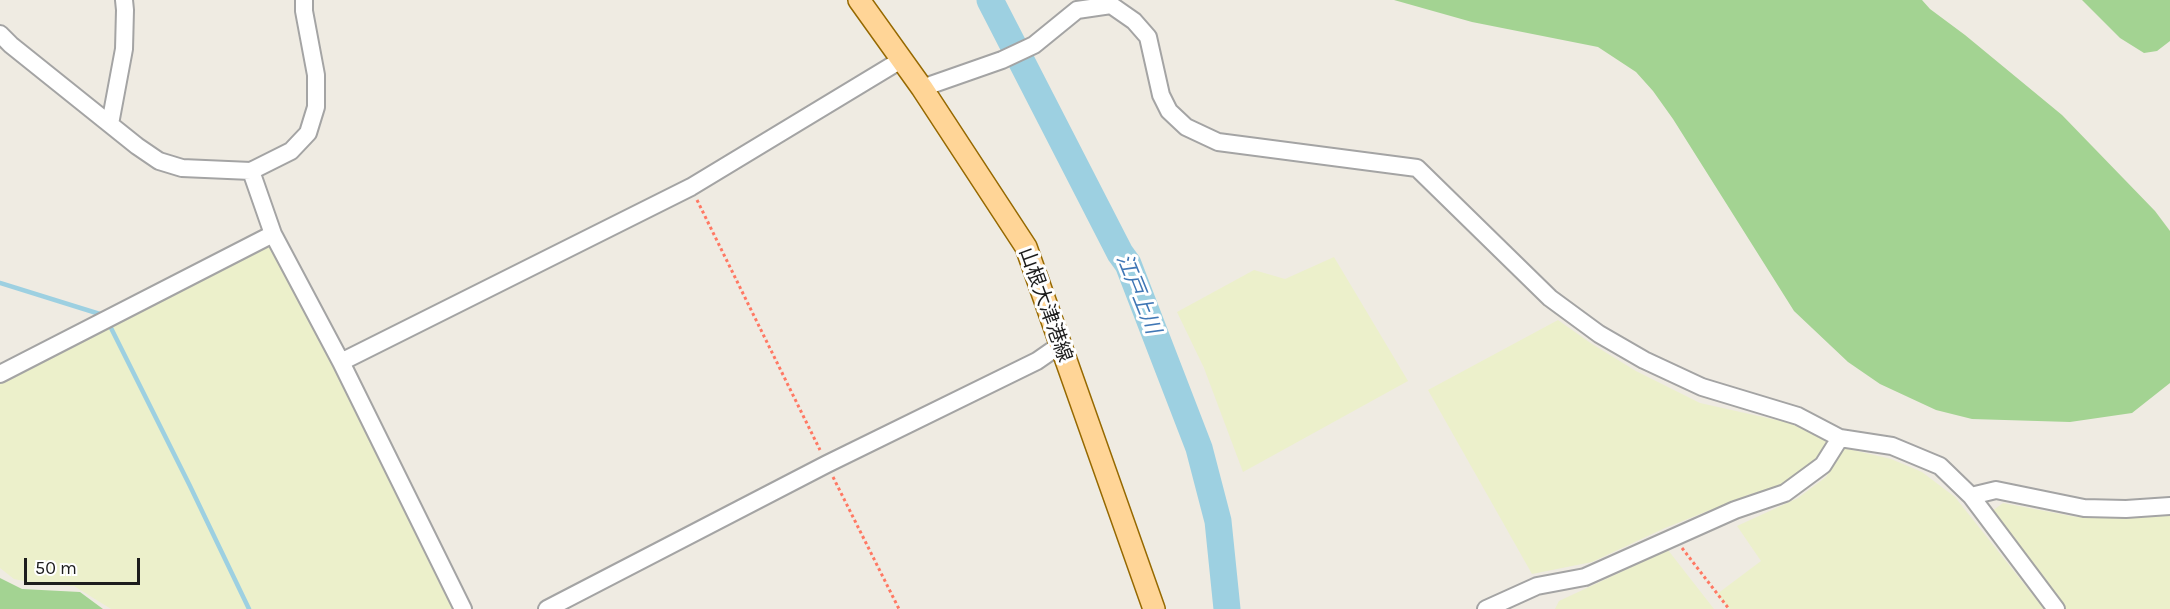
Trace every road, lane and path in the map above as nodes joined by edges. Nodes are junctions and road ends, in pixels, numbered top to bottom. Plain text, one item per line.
1 (124, 0) edge
2 (304, 0) edge
3 (859, 0) edge
4 (1076, 5) edge
5 (0, 34) edge
6 (901, 60) junction
7 (922, 88) junction
8 (110, 124) junction
9 (251, 171) junction
10 (691, 187) junction
11 (273, 234) junction
12 (1060, 345) junction
13 (341, 362) junction
14 (0, 374) edge
15 (1840, 438) junction
16 (827, 464) junction
17 (1971, 496) junction
18 (2170, 506) edge
19 (1673, 538) junction
20 (464, 609) edge
21 (547, 609) edge
22 (899, 609) edge
23 (1154, 609) edge
24 (1486, 609) edge
25 (1729, 609) edge
26 (2056, 609) edge

1 - 8 street
2 - 9 street
3 - 6 main road, 山根大津港線
4 - 7 street
4 - 15 street
5 - 8 street
6 - 7 main road, 山根大津港線
6 - 10 street
7 - 12 main road, 山根大津港線
8 - 9 street
9 - 11 street
10 - 13 street
10 - 16 path
11 - 13 street
11 - 14 street
12 - 16 street
12 - 23 main road, 山根大津港線
13 - 20 street
15 - 17 street
15 - 19 street
16 - 21 street
16 - 22 path
17 - 18 street
17 - 26 street
19 - 24 street
19 - 25 path

